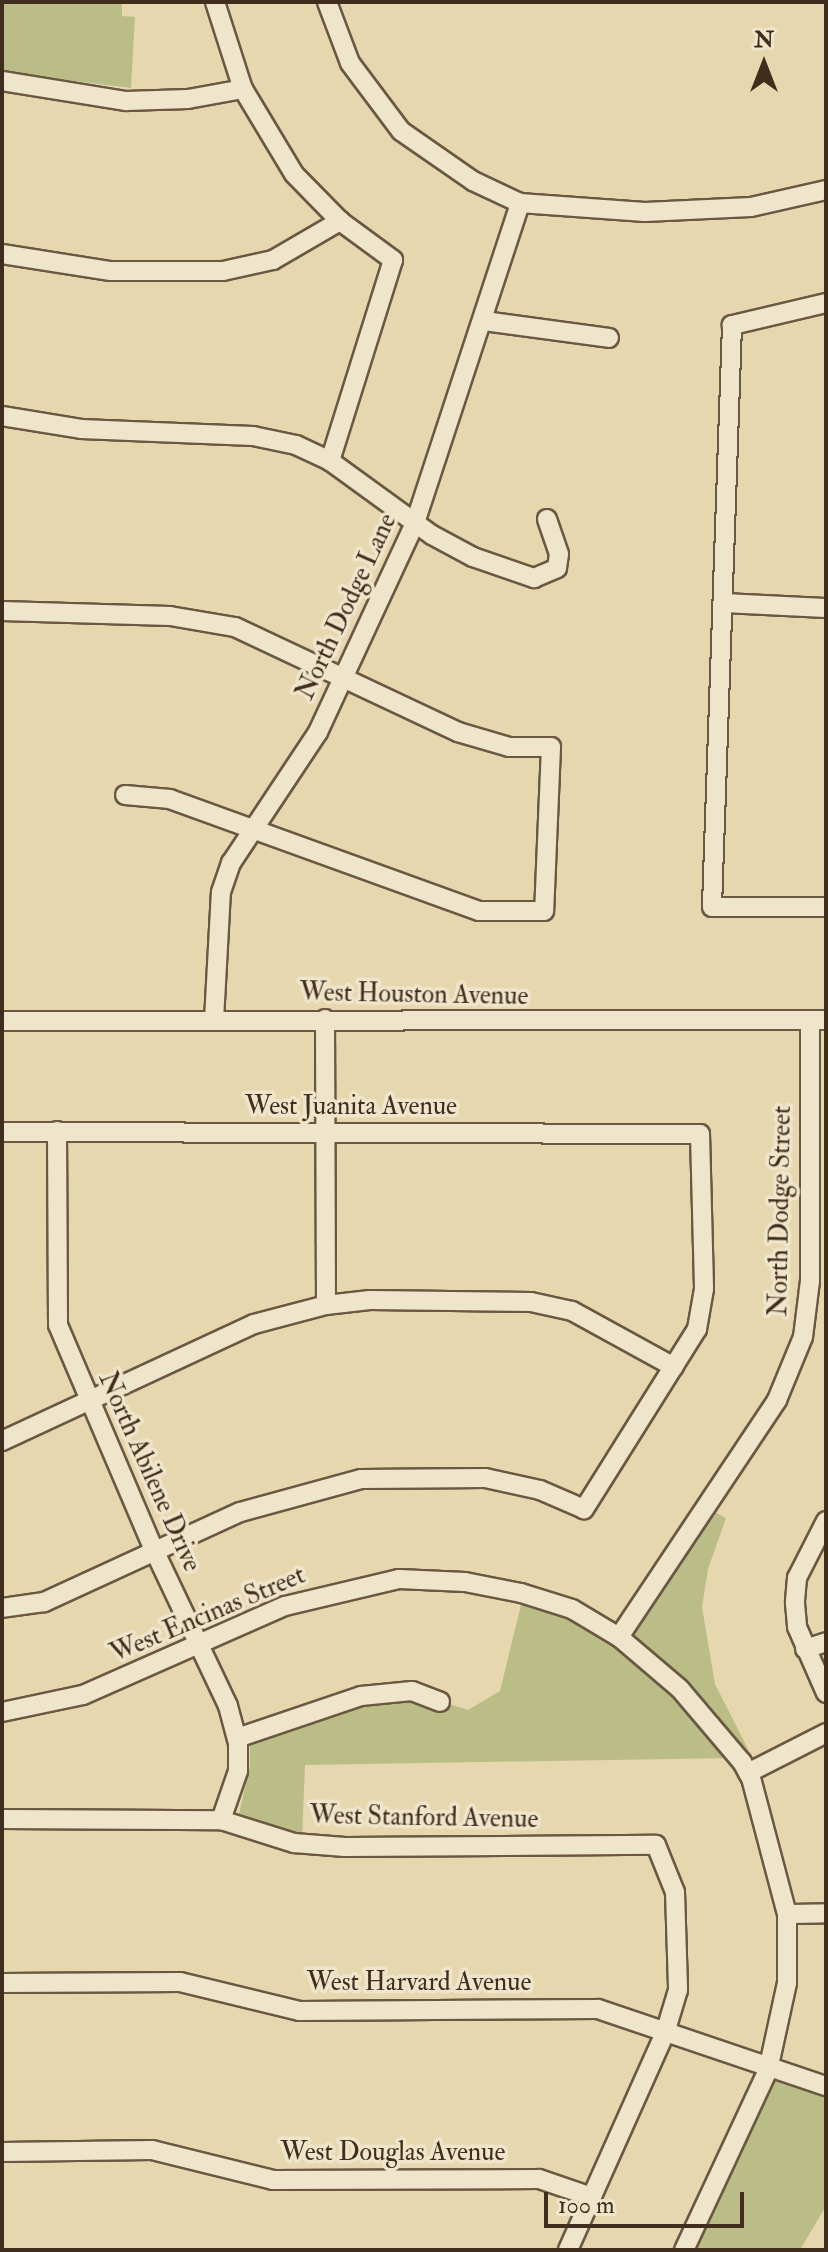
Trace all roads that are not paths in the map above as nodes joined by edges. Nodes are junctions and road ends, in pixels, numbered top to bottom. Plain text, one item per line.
1 (215, 2) edge
2 (327, 2) edge
3 (2, 81) edge
4 (243, 89) junction
5 (826, 190) edge
6 (520, 203) junction
7 (340, 221) junction
8 (2, 254) edge
9 (826, 303) edge
10 (484, 321) junction
11 (609, 338) dead end
12 (2, 416) edge
13 (330, 461) junction
14 (547, 519) dead end
15 (415, 523) junction
16 (723, 603) junction
17 (826, 608) edge
18 (2, 611) edge
19 (342, 681) junction
20 (125, 795) dead end
21 (250, 829) junction
22 (826, 907) edge
23 (325, 1019) junction
24 (214, 1020) junction
25 (818, 1020) edge
26 (2, 1021) edge
27 (57, 1131) junction
28 (2, 1132) edge
29 (323, 1134) junction
30 (326, 1305) junction
31 (674, 1367) junction
32 (90, 1402) junction
33 (2, 1441) edge
34 (826, 1521) edge
35 (155, 1552) junction
36 (2, 1608) edge
37 (619, 1637) junction
38 (826, 1642) edge
39 (200, 1646) junction
40 (805, 1649) junction
41 (826, 1693) edge
42 (440, 1702) dead end
43 (2, 1712) edge
44 (826, 1733) edge
45 (237, 1738) junction
46 (748, 1773) junction
47 (2, 1819) edge
48 (221, 1820) junction
49 (826, 1913) edge
50 (787, 1914) junction
51 (2, 1983) edge
52 (666, 2031) junction
53 (769, 2066) junction
54 (826, 2086) edge
55 (2, 2152) edge
56 (592, 2197) junction
57 (568, 2250) edge
58 (684, 2250) edge

1 - 4 street
2 - 6 street
3 - 4 street
4 - 7 street
5 - 6 street
6 - 10 street, North Dodge Lane
7 - 8 street
7 - 13 street
9 - 16 street
10 - 11 street
10 - 15 street, North Dodge Lane
12 - 13 street
13 - 15 street
14 - 15 street
15 - 19 street, North Dodge Lane
16 - 17 street
16 - 22 street
18 - 19 street
19 - 21 street, North Dodge Lane
19 - 21 street
20 - 21 street
21 - 24 street, North Dodge Lane
23 - 24 street, West Houston Avenue
23 - 25 street, West Houston Avenue
23 - 29 street
24 - 26 street, West Houston Avenue
25 - 37 street, North Dodge Street
27 - 28 street, West Juanita Avenue
27 - 29 street, West Juanita Avenue
27 - 32 street, North Abilene Drive
29 - 30 street
29 - 31 street, West Juanita Avenue
30 - 31 street
30 - 32 street
31 - 35 street
32 - 33 street
32 - 35 street, North Abilene Drive
34 - 40 street
35 - 36 street
35 - 39 street, North Abilene Drive
37 - 39 street, West Encinas Street
37 - 46 street, West Encinas Street
38 - 40 street
39 - 43 street, West Encinas Street
39 - 45 street, North Abilene Drive
40 - 41 street
42 - 45 street
44 - 46 street
45 - 48 street, North Abilene Drive
46 - 50 street, West Encinas Street
47 - 48 street, West Stanford Avenue
48 - 52 street, West Stanford Avenue
49 - 50 street
50 - 53 street
51 - 52 street, West Harvard Avenue
52 - 53 street, West Harvard Avenue
52 - 56 street
53 - 54 street, West Harvard Avenue
53 - 58 street
55 - 56 street, West Douglas Avenue
56 - 57 street

